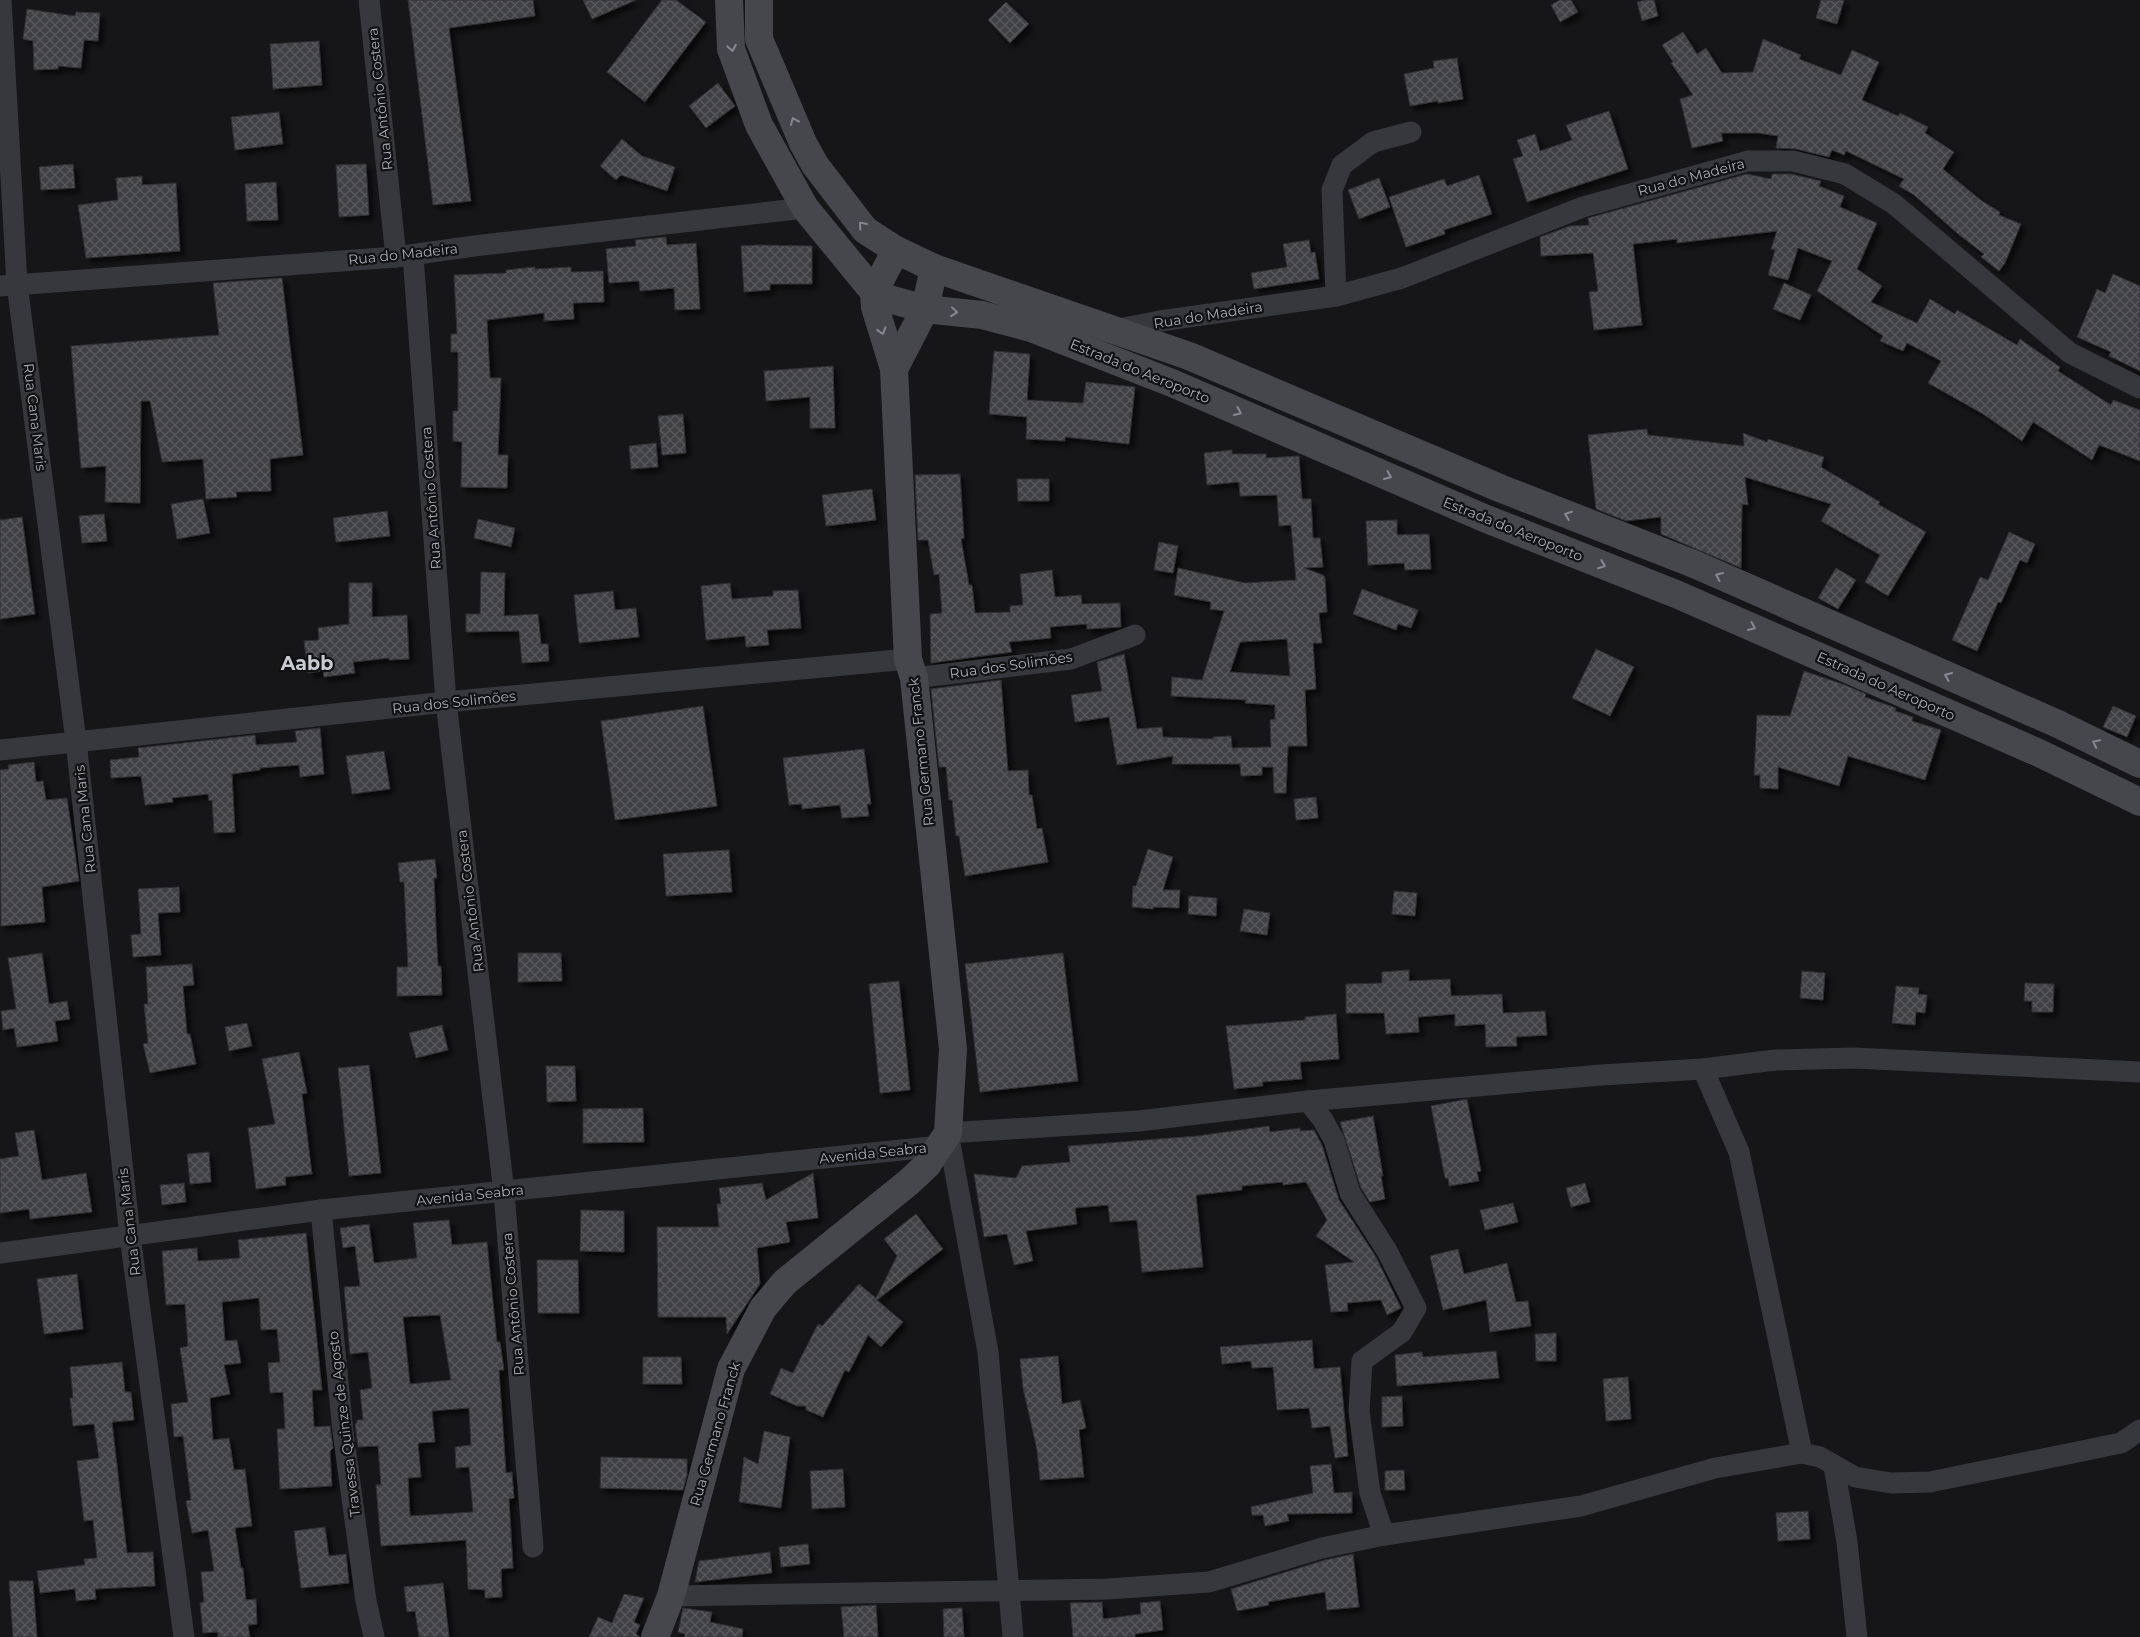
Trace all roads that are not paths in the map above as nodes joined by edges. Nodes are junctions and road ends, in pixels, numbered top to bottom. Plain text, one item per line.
1 (1, 0) edge
2 (369, 0) edge
3 (729, 0) edge
4 (759, 0) edge
5 (1411, 132) dead end
6 (805, 208) junction
7 (896, 250) junction
8 (405, 256) junction
9 (934, 268) junction
10 (9, 285) edge
11 (874, 292) junction
12 (1336, 296) junction
13 (925, 308) junction
14 (1037, 318) junction
15 (1114, 330) junction
16 (1086, 349) junction
17 (894, 369) junction
18 (2140, 388) edge
19 (1135, 635) dead end
20 (911, 669) junction
21 (446, 702) junction
22 (76, 741) junction
23 (0, 750) edge
24 (2140, 764) edge
25 (2140, 802) edge
26 (1703, 1069) junction
27 (2140, 1072) edge
28 (1308, 1101) junction
29 (944, 1140) junction
30 (504, 1192) junction
31 (320, 1210) junction
32 (130, 1236) junction
33 (0, 1254) edge
34 (2140, 1430) edge
35 (1802, 1453) junction
36 (1834, 1466) junction
37 (1384, 1535) junction
38 (533, 1547) dead end
39 (1009, 1589) junction
40 (671, 1596) junction
41 (184, 1637) edge
42 (374, 1637) edge
43 (655, 1637) edge
44 (1013, 1637) edge
45 (1857, 1637) edge

1 - 10 street, Rua Cana Maris
2 - 8 street, Rua Antônio Costera
3 -> 6 main road
7 -> 4 main road
5 - 12 street
6 - 8 street, Rua do Madeira
6 - 11 main road
7 - 9 main road
7 - 11 main road
8 - 10 street, Rua do Madeira
8 - 21 street, Rua Antônio Costera
9 - 13 main road, Rua Germano Franck
9 - 14 main road, Estrada do Aeroporto
10 - 22 street, Rua Cana Maris
11 - 13 main road, Estrada do Aeroporto
11 -> 17 main road, Rua Germano Franck
12 - 15 street, Rua do Madeira
12 - 18 street, Rua do Madeira
13 -> 14 main road, Estrada do Aeroporto
13 - 17 main road, Rua Germano Franck
14 - 15 main road, Estrada do Aeroporto
14 - 16 main road, Estrada do Aeroporto
15 - 16 street, Rua do Madeira
24 -> 15 main road, Estrada do Aeroporto
16 -> 25 main road, Estrada do Aeroporto
17 - 20 main road, Rua Germano Franck
19 - 20 street, Rua dos Solimões
20 - 21 street, Rua dos Solimões
20 - 29 main road, Rua Germano Franck
21 - 22 street, Rua dos Solimões
21 - 30 street, Rua Antônio Costera
22 - 23 street, Rua dos Solimões
22 - 32 street, Rua Cana Maris
26 - 27 street, Avenida Seabra
26 - 28 street, Avenida Seabra
26 - 35 street
28 - 29 street, Avenida Seabra
28 - 37 street
29 - 30 street, Avenida Seabra
29 - 39 street, Rua Germano Franck
29 - 40 main road, Rua Germano Franck
30 - 31 street, Avenida Seabra
30 - 38 street, Rua Antônio Costera
31 - 32 street, Avenida Seabra
31 - 42 street, Travessa Quinze de Agosto
32 - 33 street, Avenida Seabra
32 - 41 street, Rua Cana Maris
34 - 36 street
35 - 36 street
35 - 37 street
36 - 45 street
37 - 39 street
39 - 40 street
39 - 44 street, Rua Germano Franck
40 - 43 main road, Rua Germano Franck

